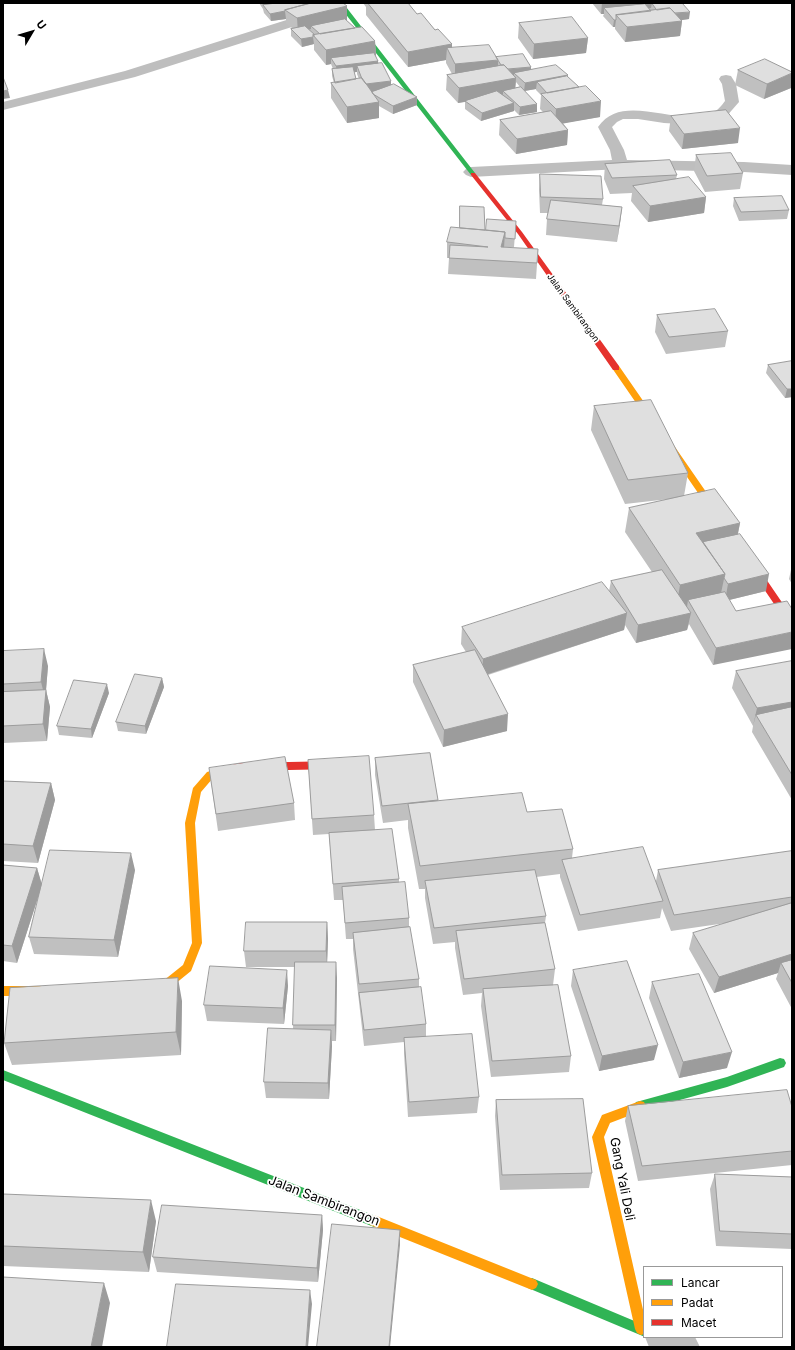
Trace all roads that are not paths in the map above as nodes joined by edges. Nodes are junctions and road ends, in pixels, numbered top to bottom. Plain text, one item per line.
1 (341, 5) edge
2 (726, 79) dead end
3 (3, 106) edge
4 (620, 164) junction
5 (792, 170) edge
6 (471, 172) junction
7 (725, 525) edge
8 (743, 552) edge
9 (792, 624) edge
10 (348, 765) edge
11 (142, 990) edge
12 (3, 991) edge
13 (49, 991) edge
14 (780, 1063) dead end
15 (3, 1075) edge
16 (643, 1312) edge
17 (643, 1330) edge
18 (662, 1338) edge
19 (684, 1347) edge

1 - 3 street
1 - 6 street, Jalan Sambirangon
2 - 4 street
4 - 5 street
4 - 6 street
6 - 7 street, Jalan Sambirangon
8 - 9 street
10 - 11 street
12 - 13 street
14 - 16 street, Gang Yali Deli
15 - 17 street, Jalan Sambirangon
18 - 19 street, Jalan Sambirangon

